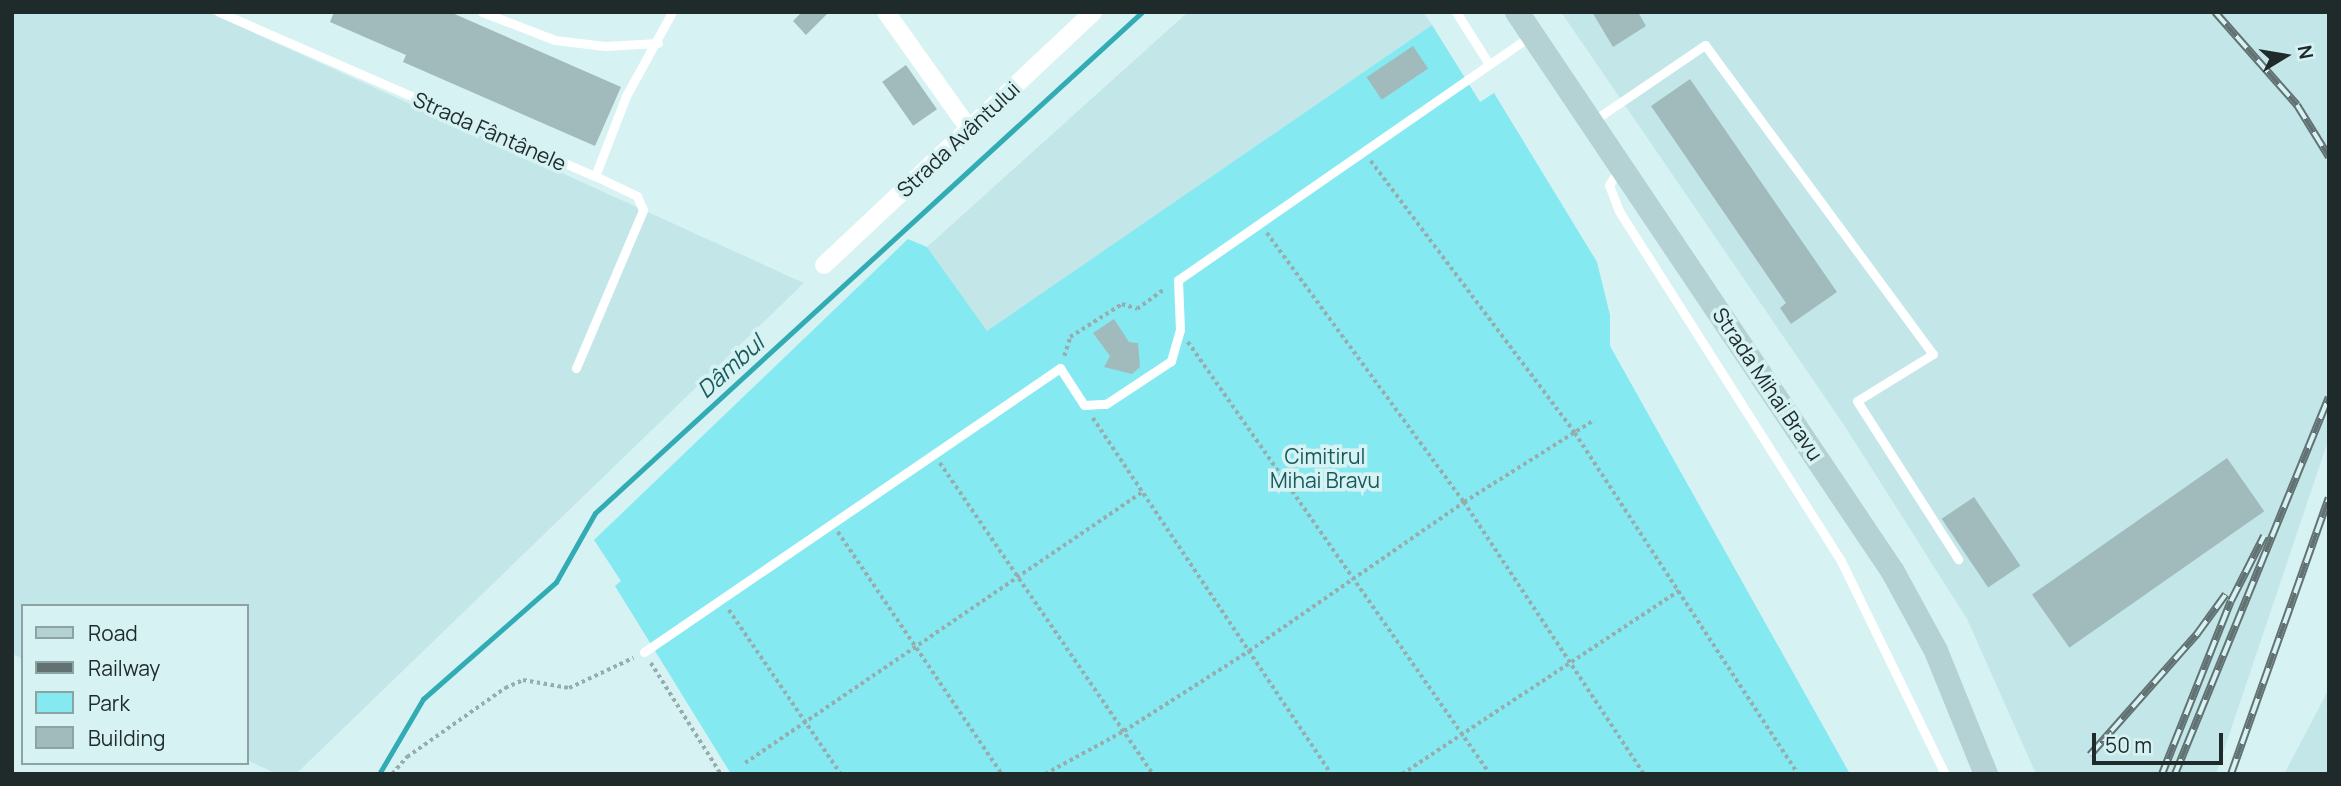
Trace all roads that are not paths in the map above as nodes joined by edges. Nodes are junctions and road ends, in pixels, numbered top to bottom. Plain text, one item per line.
1 (219, 12) edge
2 (482, 12) edge
3 (672, 12) edge
4 (886, 12) edge
5 (1093, 12) edge
6 (1456, 12) edge
7 (1517, 12) edge
8 (1532, 35) junction
9 (658, 43) junction
10 (1489, 64) junction
11 (1592, 122) junction
12 (969, 129) junction
13 (1621, 166) junction
14 (595, 176) junction
15 (824, 265) dead end
16 (576, 368) dead end
17 (1958, 559) dead end
18 (643, 652) road end
19 (1945, 774) edge
20 (1986, 774) edge

1 - 14 lane, Strada Fântânele
2 - 9 lane
3 - 9 lane, Strada Fântânele
4 - 12 street
5 - 12 street, Strada Avântului
6 - 10 lane
7 - 8 main road, Strada Mihai Bravu
8 - 10 lane
8 - 11 main road, Strada Mihai Bravu
9 - 14 lane, Strada Fântânele
10 - 18 lane
11 - 13 main road, Strada Mihai Bravu
11 - 17 lane
12 - 15 street, Strada Avântului
13 - 19 lane
13 - 20 main road, Strada Mihai Bravu
14 - 16 lane

